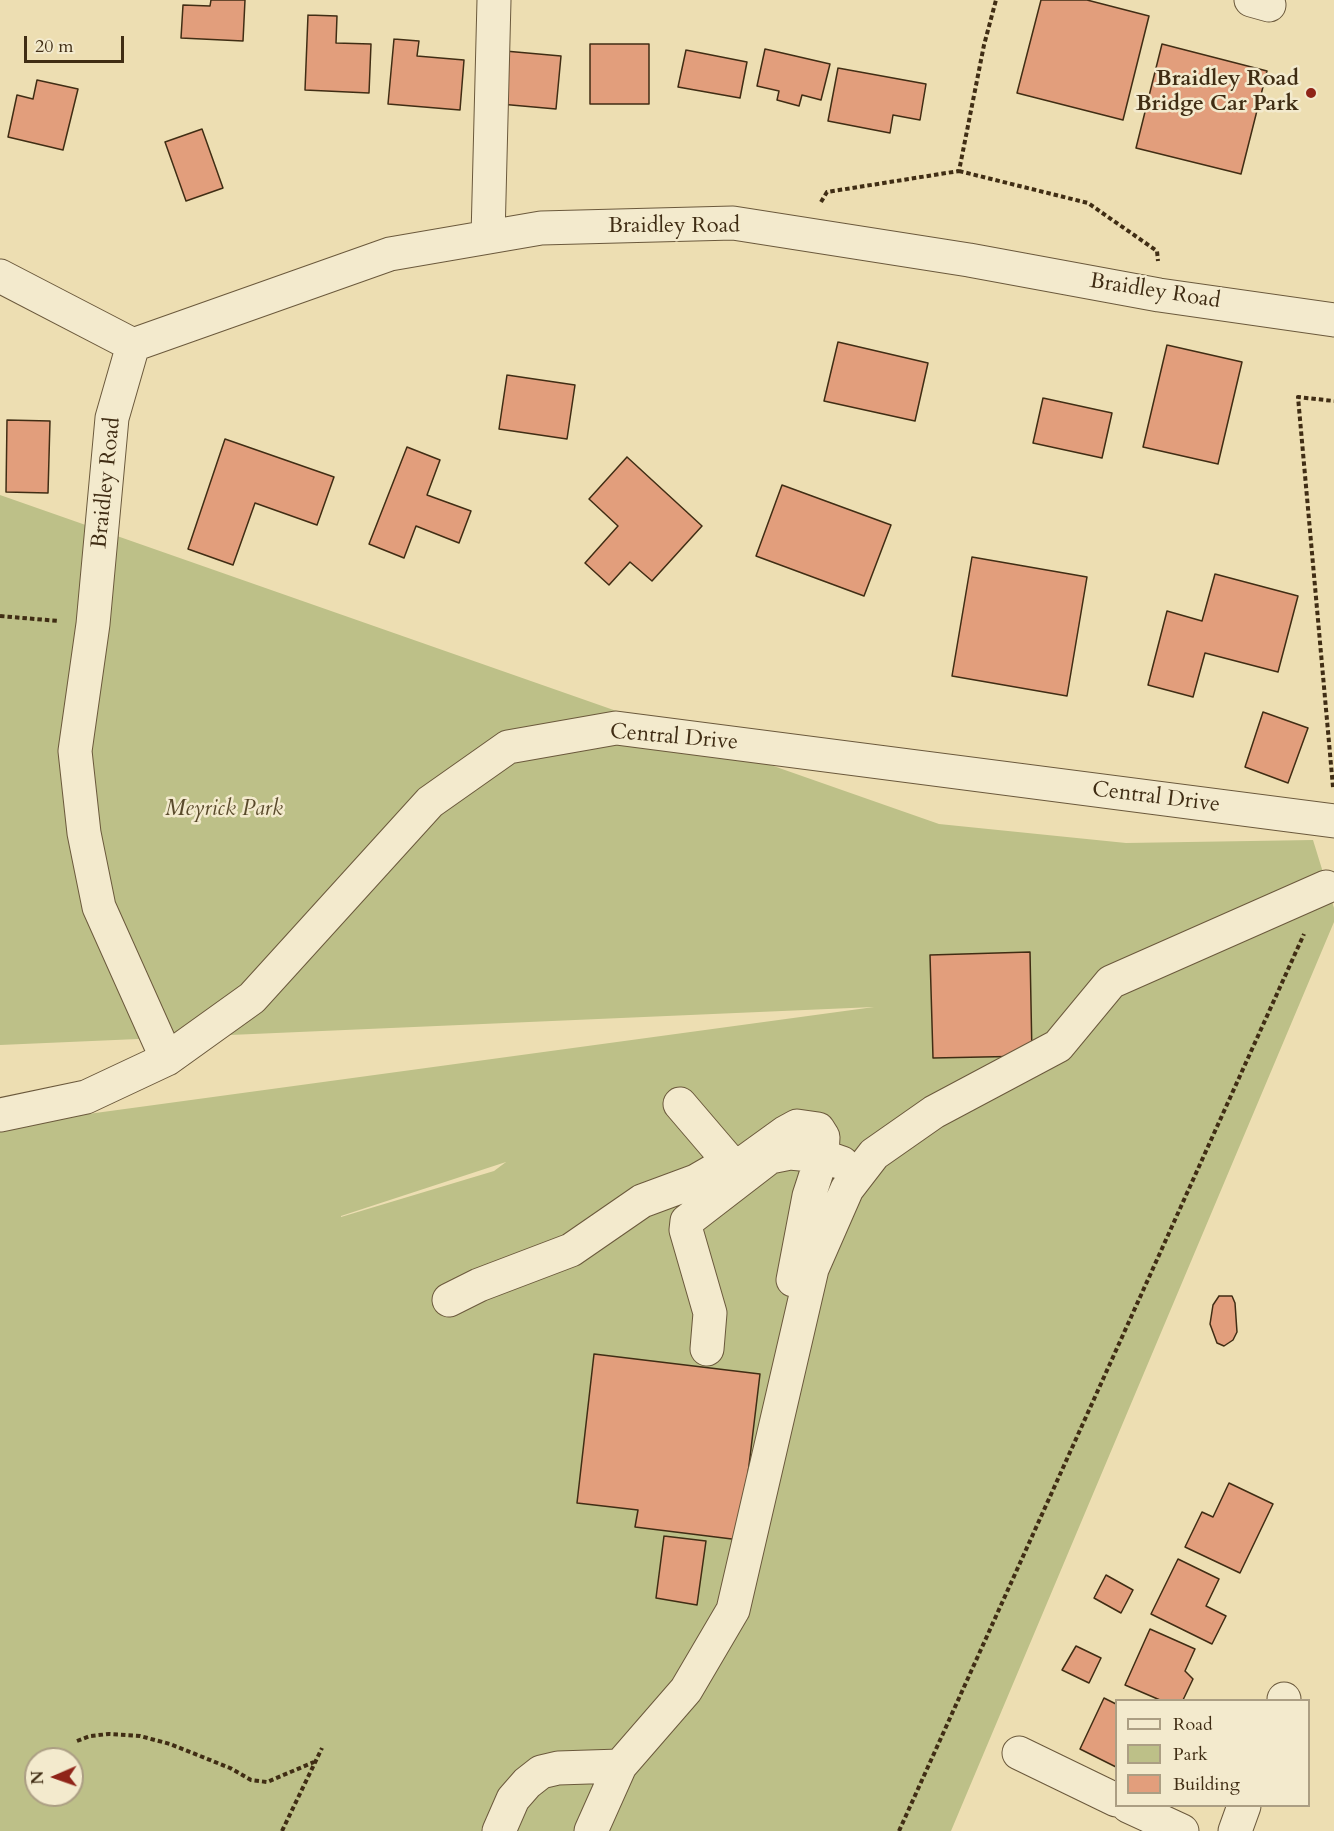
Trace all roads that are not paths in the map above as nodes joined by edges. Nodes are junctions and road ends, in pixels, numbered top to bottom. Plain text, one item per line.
1 (494, 0) edge
2 (488, 237) junction
3 (0, 276) edge
4 (1334, 320) edge
5 (133, 345) junction
6 (1334, 821) edge
7 (1326, 887) road end
8 (167, 1059) junction
9 (680, 1104) dead end
10 (0, 1115) edge
11 (822, 1156) junction
12 (862, 1169) junction
13 (696, 1181) junction
14 (449, 1300) dead end
15 (787, 1313) dead end
16 (707, 1349) dead end
17 (1019, 1753) dead end
18 (620, 1766) junction
19 (1115, 1800) edge
20 (1130, 1807) edge
21 (1244, 1807) edge
22 (499, 1831) edge
23 (591, 1831) edge
24 (1182, 1831) edge
25 (1235, 1831) edge

1 - 2 street
2 - 4 street, Braidley Road
2 - 5 street, Braidley Road
3 - 5 street
5 - 8 street, Braidley Road
6 - 8 street, Central Drive
7 - 12 street
8 - 10 street, Central Drive
9 - 13 street
11 - 12 street
11 - 13 street
11 - 15 street
11 - 16 street
12 - 18 street
13 - 14 street
17 - 19 street
18 - 22 street
18 - 23 street
20 - 24 street
21 - 25 street

